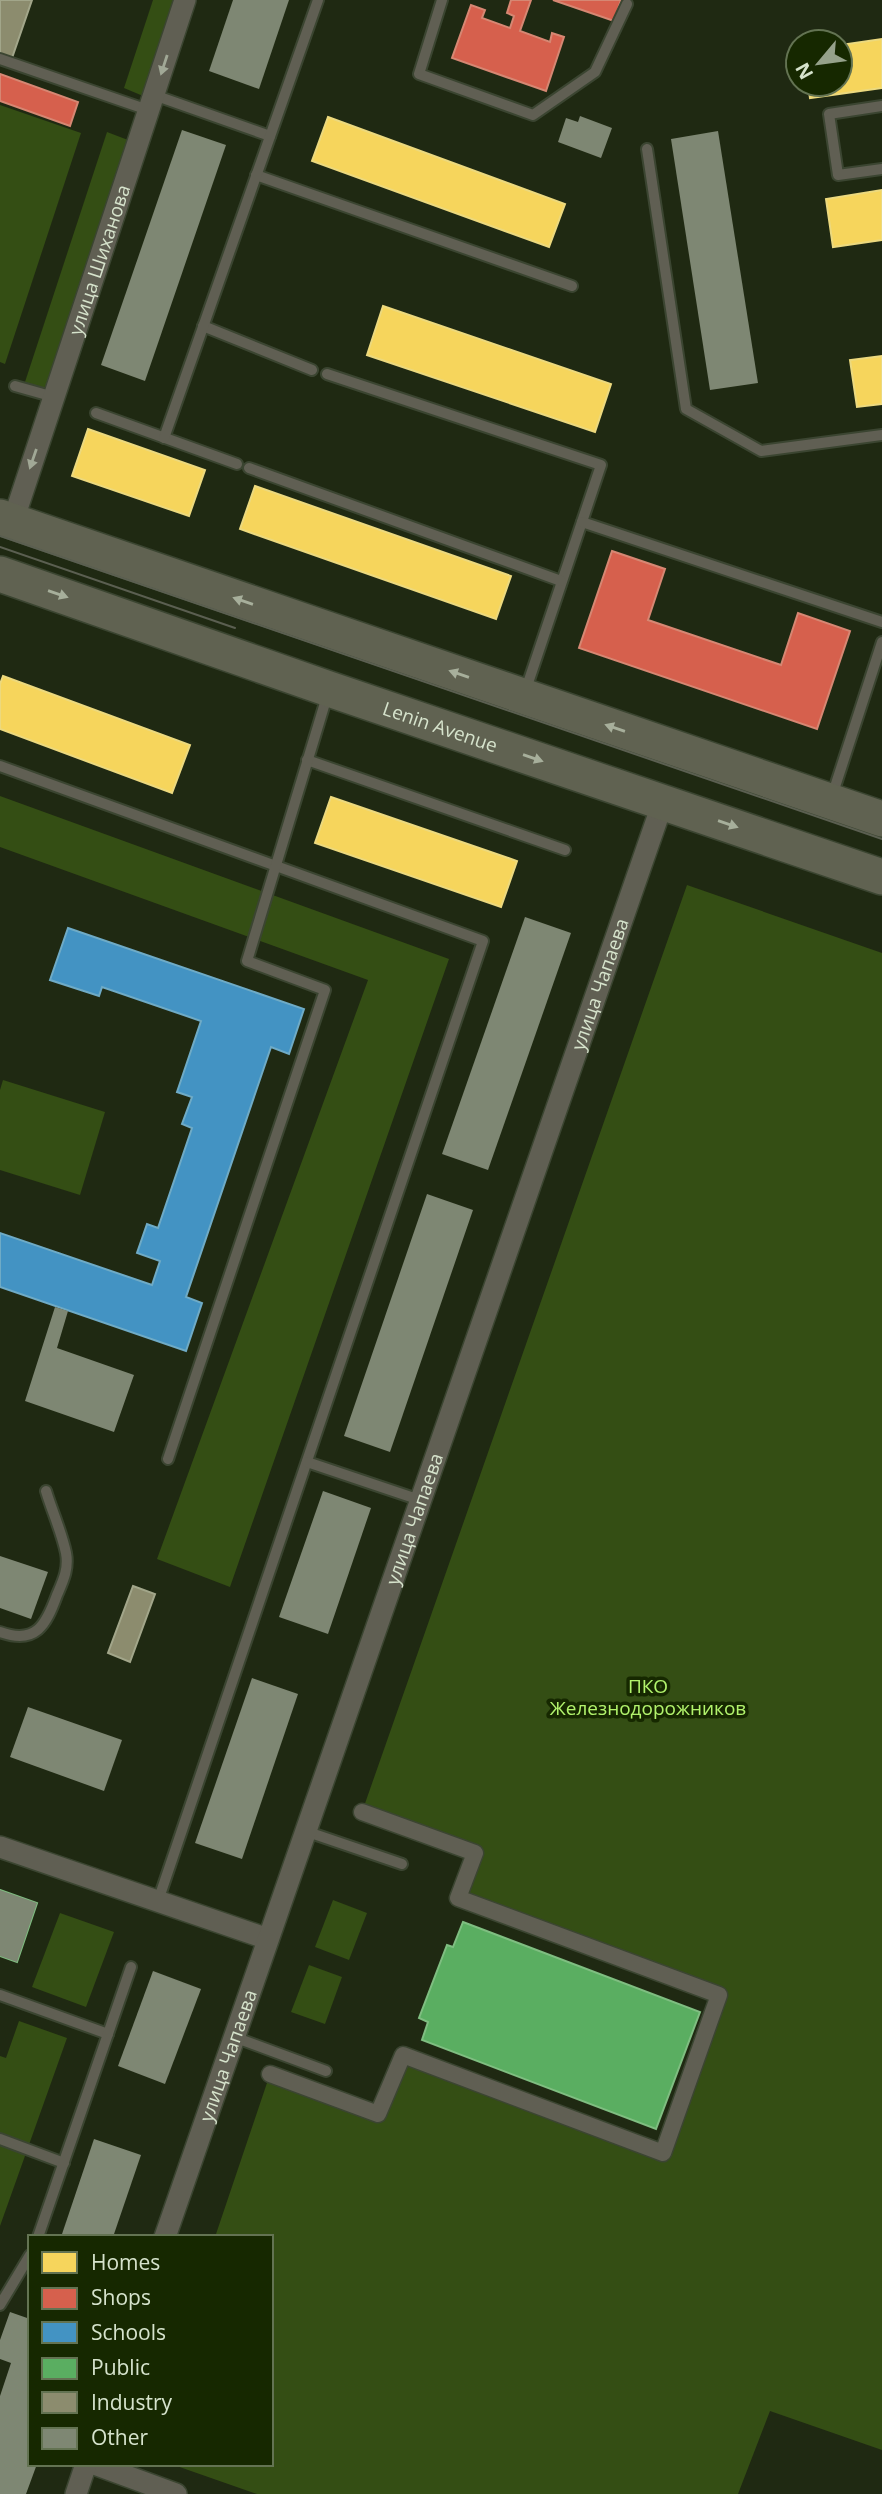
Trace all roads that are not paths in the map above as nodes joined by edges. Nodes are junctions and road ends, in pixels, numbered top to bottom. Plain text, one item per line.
1 (185, 0) edge
2 (318, 0) edge
3 (443, 0) edge
4 (627, 4) dead end
5 (0, 59) edge
6 (151, 103) junction
7 (882, 106) edge
8 (270, 136) junction
9 (647, 149) dead end
10 (882, 169) edge
11 (256, 175) junction
12 (572, 286) dead end
13 (203, 326) junction
14 (312, 370) dead end
15 (327, 374) dead end
16 (15, 386) dead end
17 (54, 397) junction
18 (96, 413) dead end
19 (882, 435) edge
20 (164, 438) junction
21 (237, 464) dead end
22 (249, 468) dead end
23 (6, 519) edge
24 (582, 522) junction
25 (0, 574) edge
26 (561, 580) junction
27 (882, 622) edge
28 (882, 642) edge
29 (878, 667) edge
30 (329, 689) junction
31 (523, 696) junction
32 (680, 750) junction
33 (307, 760) junction
34 (0, 766) edge
35 (663, 802) junction
36 (830, 802) junction
37 (882, 819) edge
38 (565, 850) dead end
39 (276, 865) junction
40 (882, 877) edge
41 (168, 1459) dead end
42 (307, 1462) junction
43 (46, 1491) dead end
44 (420, 1500) junction
45 (0, 1632) edge
46 (362, 1812) dead end
47 (306, 1831) junction
48 (0, 1847) edge
49 (402, 1864) dead end
50 (158, 1901) junction
51 (268, 1939) junction
52 (131, 1967) dead end
53 (0, 1995) edge
54 (108, 2034) junction
55 (234, 2038) junction
56 (326, 2071) dead end
57 (270, 2074) dead end
58 (0, 2139) edge
59 (64, 2163) junction
60 (39, 2235) edge
61 (166, 2235) edge
62 (28, 2258) edge
63 (0, 2305) edge
64 (85, 2466) edge
65 (99, 2466) edge
66 (76, 2494) edge
67 (176, 2494) edge

1 -> 6 street, улица Шиханова
2 - 8 lane
3 - 4 lane
5 - 6 lane
6 - 8 lane
6 - 17 street, улица Шиханова
7 - 10 lane
8 - 11 lane
9 - 19 lane
11 - 12 lane
11 - 13 lane
13 - 14 lane
13 - 20 lane
15 - 24 lane
16 - 17 lane
17 -> 23 street, улица Шиханова
18 - 20 lane
20 - 21 lane
22 - 26 lane
31 -> 23 highway
24 - 26 lane
24 - 27 lane
25 -> 30 highway, Lenin Avenue
26 - 31 lane
28 - 29 lane
29 - 36 lane
30 - 33 lane
30 -> 35 highway, Lenin Avenue
32 -> 31 highway
32 - 35 highway
32 - 36 highway
33 - 38 lane
33 - 39 lane
34 - 39 lane
35 -> 40 highway, Lenin Avenue
35 - 44 street, улица Чапаева
36 - 37 highway
39 - 41 lane
39 - 42 lane
42 - 44 lane
42 - 50 lane
43 - 45 lane
44 - 47 street, улица Чапаева
46 - 57 street
47 - 49 lane
47 - 51 street, улица Чапаева
48 - 50 street
50 - 51 street
51 - 55 street, улица Чапаева
52 - 54 lane
53 - 54 lane
54 - 59 lane
55 - 56 lane
55 - 61 street, улица Чапаева
58 - 59 lane
59 - 60 lane
62 - 63 lane
64 - 66 street
65 - 67 street

